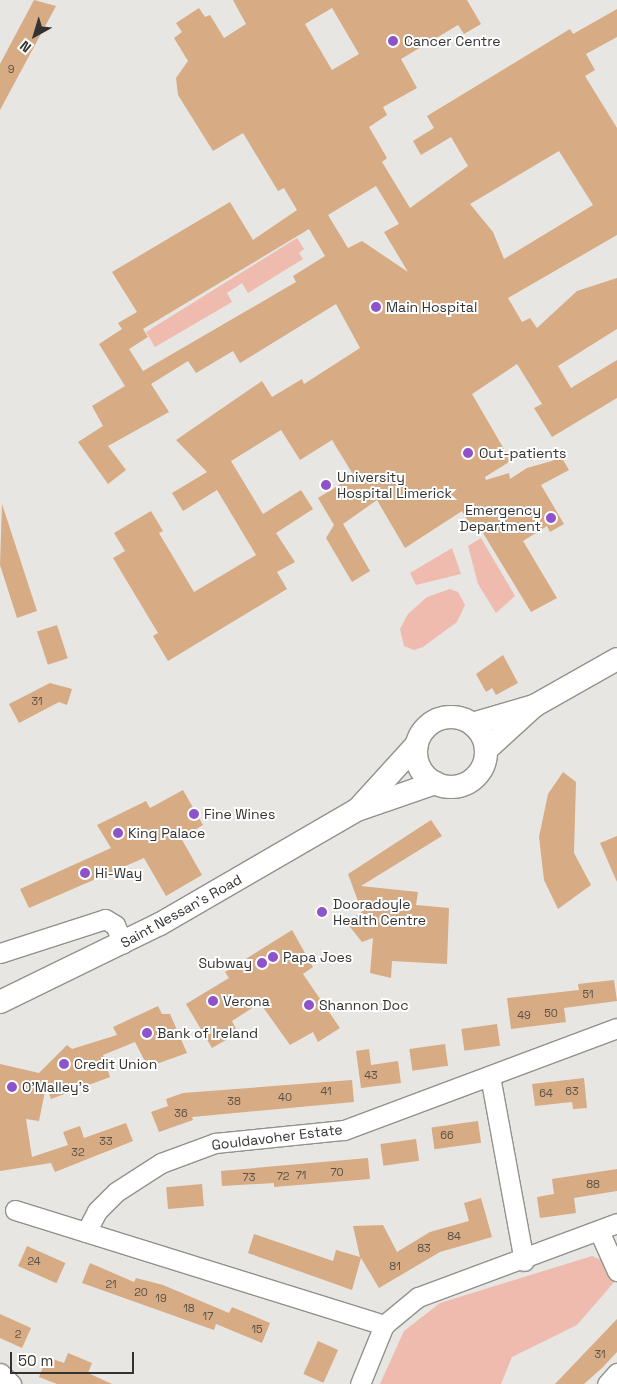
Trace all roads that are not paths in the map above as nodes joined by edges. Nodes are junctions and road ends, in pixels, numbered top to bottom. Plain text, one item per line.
1 (617, 659) edge
2 (534, 706) junction
3 (472, 724) junction
4 (417, 744) junction
5 (486, 750) junction
6 (435, 783) junction
7 (357, 810) junction
8 (123, 944) junction
9 (0, 953) edge
10 (0, 1002) edge
11 (617, 1028) edge
12 (490, 1076) junction
13 (15, 1210) dead end
14 (617, 1223) edge
15 (86, 1232) junction
16 (599, 1232) junction
17 (524, 1261) junction
18 (617, 1271) edge
19 (384, 1326) junction
20 (0, 1373) edge
21 (617, 1374) edge
22 (11, 1384) edge
23 (360, 1384) edge
24 (607, 1384) edge

1 - 2 main road
2 - 3 main road
2 - 5 main road
3 - 4 main road
3 - 5 main road
4 - 6 main road
4 - 7 main road, Saint Nessan's Road
5 - 6 main road
6 - 7 main road, Saint Nessan's Road
7 - 8 main road, Saint Nessan's Road
8 - 9 street
8 - 10 main road, Saint Nessan's Road
11 - 12 street, Gouldavoher Estate
12 - 15 street, Gouldavoher Estate
12 - 17 street
13 - 15 street
14 - 16 street
15 - 19 street
16 - 17 street
16 - 18 street
17 - 19 street
19 - 23 street
20 - 22 street
21 - 24 street

